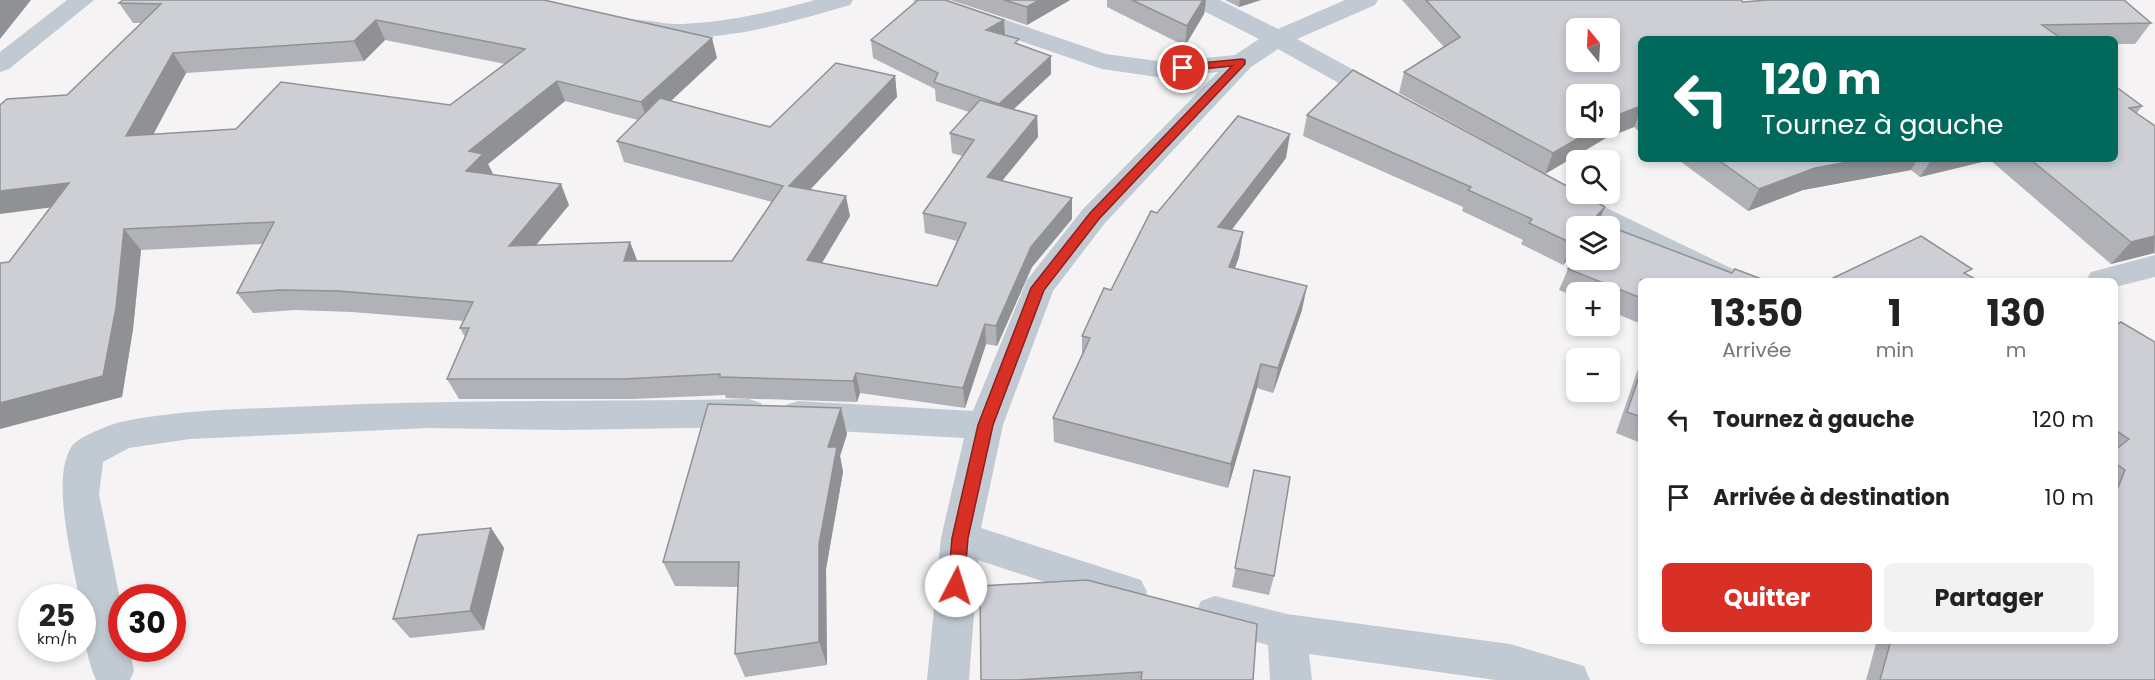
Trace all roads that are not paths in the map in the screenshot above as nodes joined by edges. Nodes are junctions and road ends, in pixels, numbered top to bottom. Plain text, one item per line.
1 (82, 0) edge
2 (840, 0) edge
3 (926, 0) edge
4 (1201, 0) edge
5 (1366, 0) edge
6 (604, 20) edge
7 (1277, 38) junction
8 (1242, 62) junction
9 (0, 64) edge
10 (1404, 109) edge
11 (1535, 181) edge
12 (2155, 266) edge
13 (1724, 278) edge
14 (2110, 278) edge
15 (986, 425) junction
16 (960, 538) junction
17 (1287, 633) junction
18 (113, 671) dead end
19 (948, 680) edge
20 (1290, 680) edge
21 (1569, 680) edge

1 - 9 street
2 - 6 street
3 - 8 street
4 - 7 street
5 - 7 street
7 - 8 street
7 - 10 street
8 - 15 street
11 - 13 street
12 - 14 street
15 - 16 street
15 - 18 street
16 - 17 street
16 - 19 street
17 - 20 street
17 - 21 street

